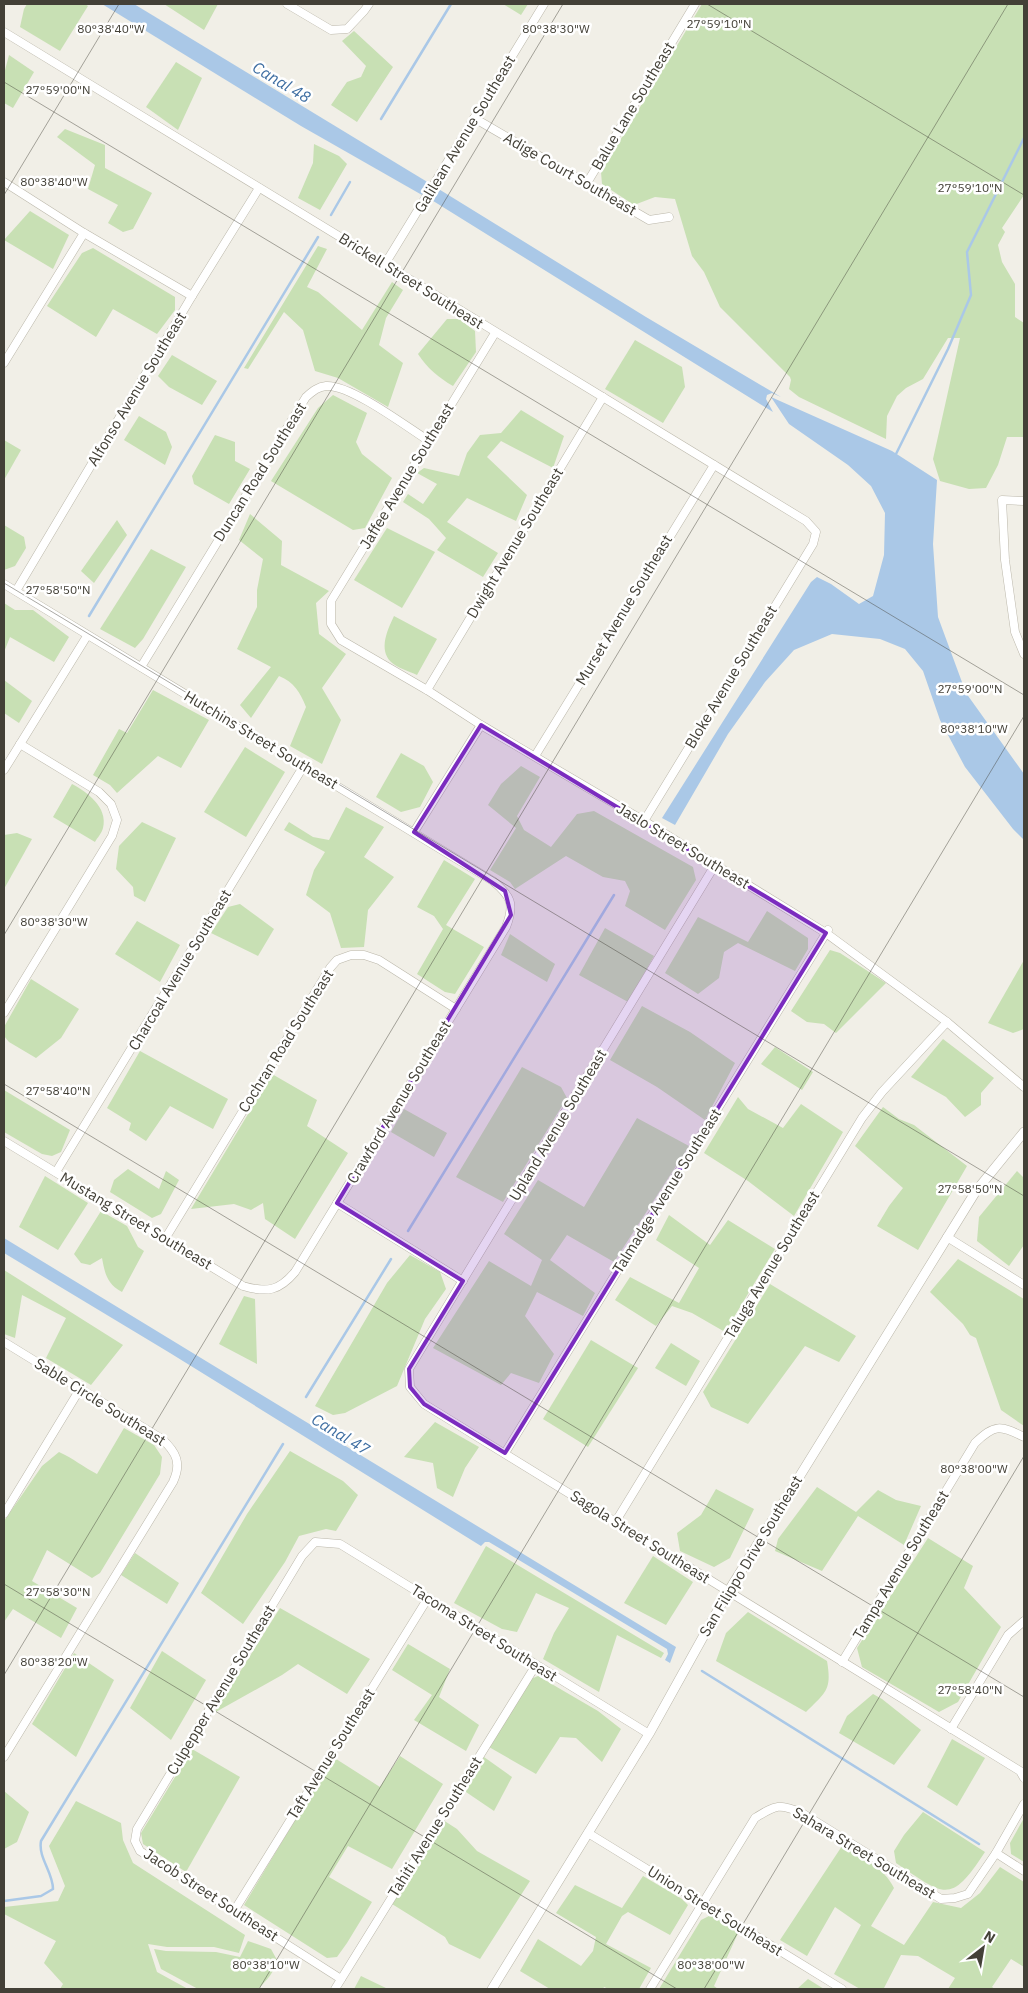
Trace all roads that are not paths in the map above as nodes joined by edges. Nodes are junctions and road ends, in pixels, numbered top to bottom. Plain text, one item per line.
1 (287, 4) edge
2 (369, 4) edge
3 (544, 4) edge
4 (695, 4) edge
5 (4, 32) edge
6 (474, 118) junction
7 (4, 182) edge
8 (586, 183) junction
9 (259, 188) junction
10 (669, 217) dead end
11 (84, 233) junction
12 (385, 264) junction
13 (192, 296) junction
14 (495, 332) junction
15 (4, 363) edge
16 (603, 397) junction
17 (429, 440) junction
18 (714, 464) junction
19 (1024, 501) edge
20 (816, 532) joint
21 (4, 584) edge
22 (16, 591) junction
23 (331, 624) joint
24 (87, 636) junction
25 (1024, 654) edge
26 (141, 666) junction
27 (427, 690) junction
28 (481, 725) junction
29 (20, 744) junction
30 (535, 756) junction
31 (303, 766) junction
32 (4, 770) edge
33 (644, 821) junction
34 (414, 832) junction
35 (715, 865) junction
36 (511, 903) joint
37 (828, 931) junction
38 (456, 1009) junction
39 (4, 1012) edge
40 (947, 1022) junction
41 (1024, 1087) edge
42 (1024, 1132) edge
43 (4, 1141) edge
44 (56, 1172) junction
45 (337, 1203) junction
46 (947, 1237) junction
47 (165, 1238) junction
48 (463, 1281) junction
49 (1024, 1285) edge
50 (271, 1290) joint
51 (4, 1342) edge
52 (410, 1387) joint
53 (80, 1389) junction
54 (1024, 1436) edge
55 (505, 1454) junction
56 (4, 1514) edge
57 (616, 1522) junction
58 (315, 1542) joint
59 (728, 1592) junction
60 (428, 1598) junction
61 (1024, 1621) edge
62 (842, 1662) junction
63 (536, 1665) junction
64 (951, 1729) junction
65 (649, 1734) junction
66 (4, 1757) edge
67 (1024, 1778) edge
68 (1024, 1804) edge
69 (588, 1833) junction
70 (135, 1841) joint
71 (996, 1853) junction
72 (1024, 1871) edge
73 (703, 1903) junction
74 (234, 1911) junction
75 (341, 1979) junction
76 (335, 1989) edge
77 (492, 1989) edge
78 (650, 1989) edge
79 (842, 1989) edge

1 - 2 street
3 - 6 street, Galilean Avenue Southeast
4 - 8 street, Balue Lane Southeast
5 - 9 street, Brickell Street Southeast
6 - 8 street, Adige Court Southeast
6 - 12 street, Galilean Avenue Southeast
7 - 11 street
8 - 10 street, Adige Court Southeast
9 - 12 street, Brickell Street Southeast
9 - 13 street, Alfonso Avenue Southeast
11 - 13 street
11 - 15 street
12 - 14 street, Brickell Street Southeast
13 - 22 street, Alfonso Avenue Southeast
14 - 16 street, Brickell Street Southeast
14 - 17 street, Jaffee Avenue Southeast
16 - 18 street, Brickell Street Southeast
16 - 27 street, Dwight Avenue Southeast
17 - 23 street, Jaffee Avenue Southeast
17 - 26 street, Duncan Road Southeast
18 - 20 street, Brickell Street Southeast
18 - 30 street, Murset Avenue Southeast
19 - 25 street
20 - 33 street, Bloke Avenue Southeast
21 - 22 street, Hutchins Street Southeast
22 - 24 street, Hutchins Street Southeast
23 - 27 street, Jaslo Street Southeast
24 - 26 street, Hutchins Street Southeast
24 - 29 street
26 - 31 street, Hutchins Street Southeast
27 - 28 street, Jaslo Street Southeast
28 - 30 street, Jaslo Street Southeast
28 - 34 street
29 - 32 street
29 - 39 street
30 - 33 street, Jaslo Street Southeast
31 - 34 street, Hutchins Street Southeast
31 - 44 street, Charcoal Avenue Southeast
33 - 35 street, Jaslo Street Southeast
34 - 36 street, Hutchins Street Southeast
35 - 37 street, Jaslo Street Southeast
35 - 48 street, Upland Avenue Southeast
36 - 38 street, Crawford Avenue Southeast
37 - 40 street, Jaslo Street Southeast
37 - 55 street, Talmadge Avenue Southeast
38 - 45 street, Crawford Avenue Southeast
38 - 47 street, Cochran Road Southeast
40 - 41 street, Jaslo Street Southeast
40 - 57 street, Taluga Avenue Southeast
42 - 46 street, San Filippo Drive Southeast
43 - 44 street, Mustang Street Southeast
44 - 47 street, Mustang Street Southeast
45 - 48 street
45 - 50 street, Crawford Avenue Southeast
46 - 49 street
46 - 59 street, San Filippo Drive Southeast
47 - 50 street, Mustang Street Southeast
48 - 52 street, Upland Avenue Southeast
51 - 53 street, Sable Circle Southeast
52 - 55 street, Sagola Street Southeast
53 - 56 street
53 - 66 street, Sable Circle Southeast
54 - 62 street, Tampa Avenue Southeast
55 - 57 street, Sagola Street Southeast
57 - 59 street, Sagola Street Southeast
58 - 60 street, Tacoma Street Southeast
58 - 70 street, Culpepper Avenue Southeast
59 - 62 street, Sagola Street Southeast
59 - 65 street, San Filippo Drive Southeast
60 - 63 street, Tacoma Street Southeast
60 - 74 street, Taft Avenue Southeast
61 - 64 street
62 - 64 street, Sagola Street Southeast
63 - 65 street, Tacoma Street Southeast
63 - 75 street, Tahiti Avenue Southeast
64 - 67 street, Sagola Street Southeast
65 - 69 street, San Filippo Drive Southeast
68 - 71 street
69 - 73 street, Union Street Southeast
69 - 77 street, San Filippo Drive Southeast
70 - 74 street, Jacob Street Southeast
71 - 72 street
71 - 73 street, Sahara Street Southeast
73 - 78 street
73 - 79 street, Union Street Southeast
74 - 75 street, Jacob Street Southeast
75 - 76 street, Tahiti Avenue Southeast

